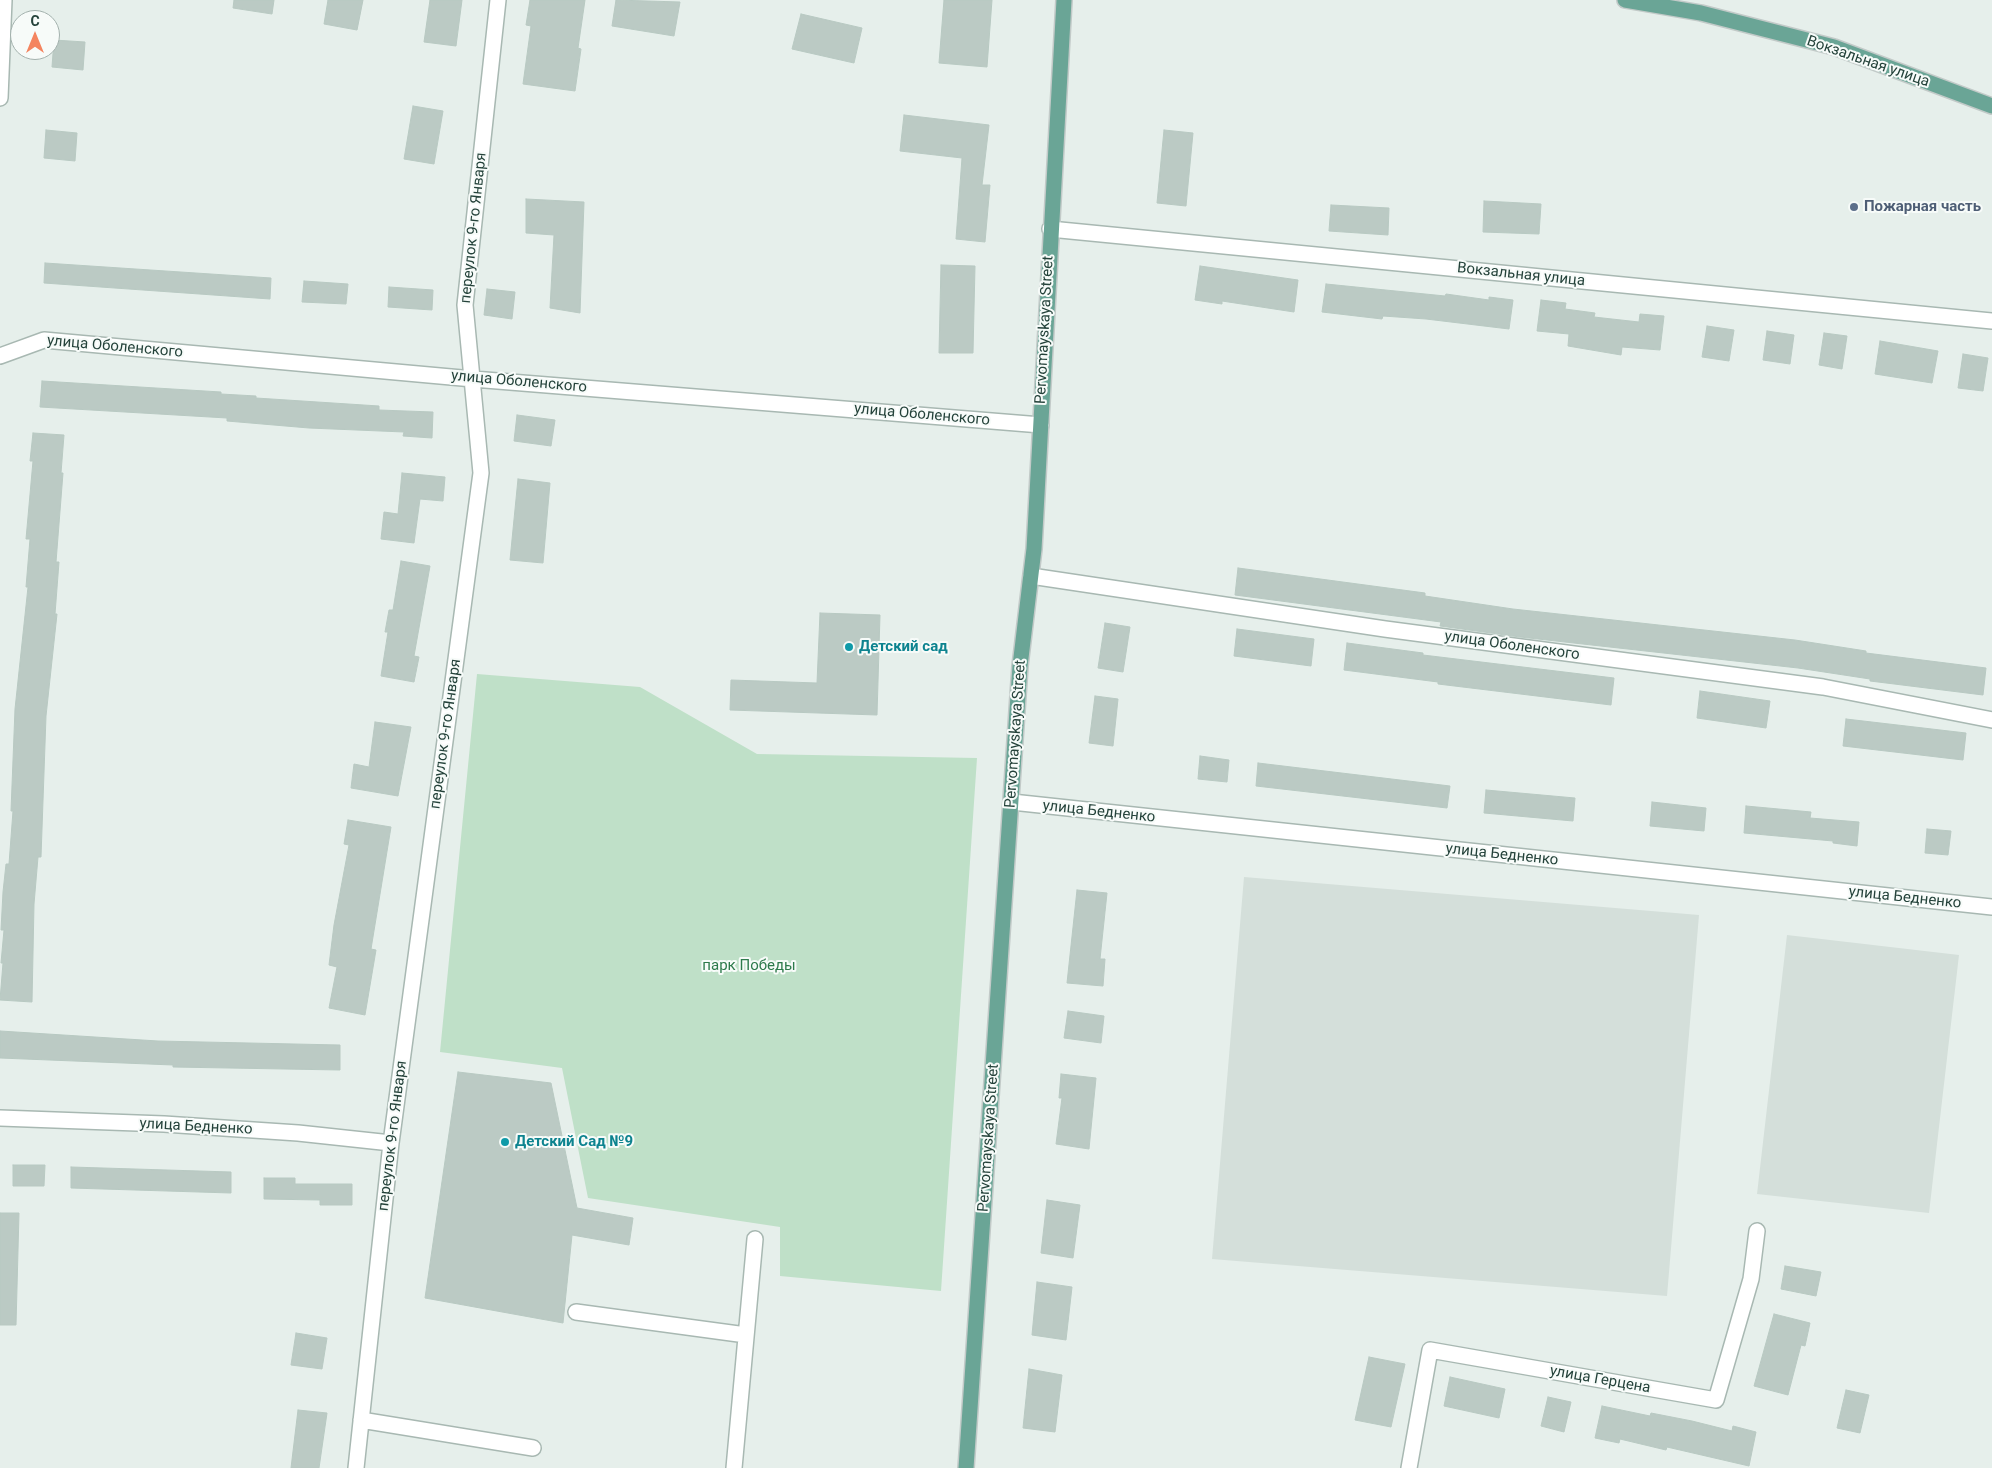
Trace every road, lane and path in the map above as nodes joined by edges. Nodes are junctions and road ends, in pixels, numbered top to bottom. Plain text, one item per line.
1 (4, 0) edge
2 (498, 0) edge
3 (1064, 0) edge
4 (1625, 0) edge
5 (0, 98) edge
6 (1992, 106) edge
7 (1050, 228) junction
8 (1992, 321) edge
9 (0, 356) edge
10 (473, 379) junction
11 (1040, 425) junction
12 (1031, 576) junction
13 (1992, 720) edge
14 (1012, 802) junction
15 (1992, 908) edge
16 (0, 1118) edge
17 (390, 1143) junction
18 (1757, 1232) dead end
19 (755, 1239) dead end
20 (576, 1312) dead end
21 (746, 1335) junction
22 (361, 1420) junction
23 (534, 1448) dead end
24 (356, 1468) edge
25 (734, 1468) edge
26 (966, 1468) edge
27 (1409, 1468) edge

1 - 5 street
2 - 10 street, переулок 9-го Января
3 - 7 main road, Pervomayskaya Street
4 - 6 main road, Вокзальная улица
7 - 8 street, Вокзальная улица
7 - 11 main road, Pervomayskaya Street
9 - 10 street, улица Оболенского
10 - 11 street, улица Оболенского
10 - 17 street, переулок 9-го Января
11 - 12 main road, Pervomayskaya Street
12 - 13 street, улица Оболенского
12 - 14 main road, Pervomayskaya Street
14 - 15 street, улица Бедненко
14 - 26 main road, Pervomayskaya Street
16 - 17 street, улица Бедненко
17 - 22 street, переулок 9-го Января
18 - 27 street, улица Герцена
19 - 21 street
20 - 21 street
21 - 25 street
22 - 23 street
22 - 24 street, переулок 9-го Января

